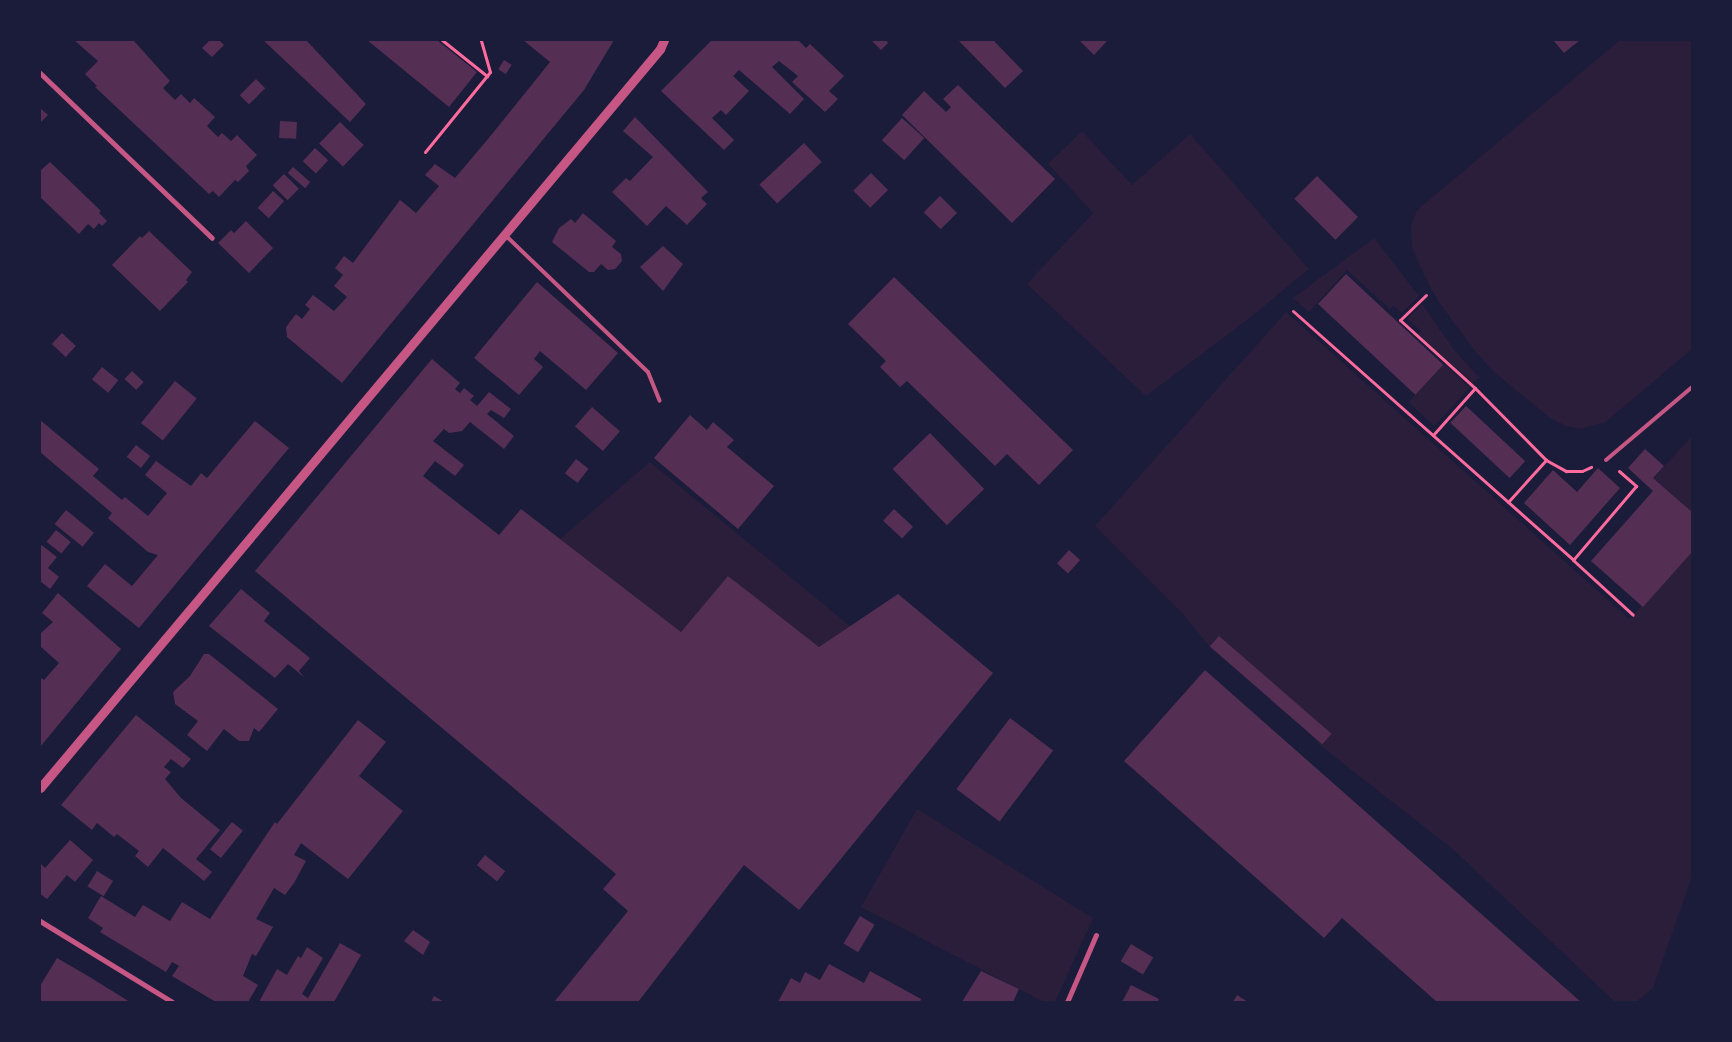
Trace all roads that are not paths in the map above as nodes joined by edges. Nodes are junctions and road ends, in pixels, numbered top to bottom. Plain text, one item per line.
1 (664, 40) edge
2 (40, 73) edge
3 (504, 234) junction
4 (212, 238) dead end
5 (1692, 387) edge
6 (660, 401) dead end
7 (1606, 460) road end
8 (40, 788) edge
9 (40, 921) edge
10 (1096, 935) dead end
11 (172, 1002) edge
12 (1067, 1002) edge

1 - 3 street
2 - 4 street
3 - 6 lane
3 - 8 street
5 - 7 lane
9 - 11 street
10 - 12 street

